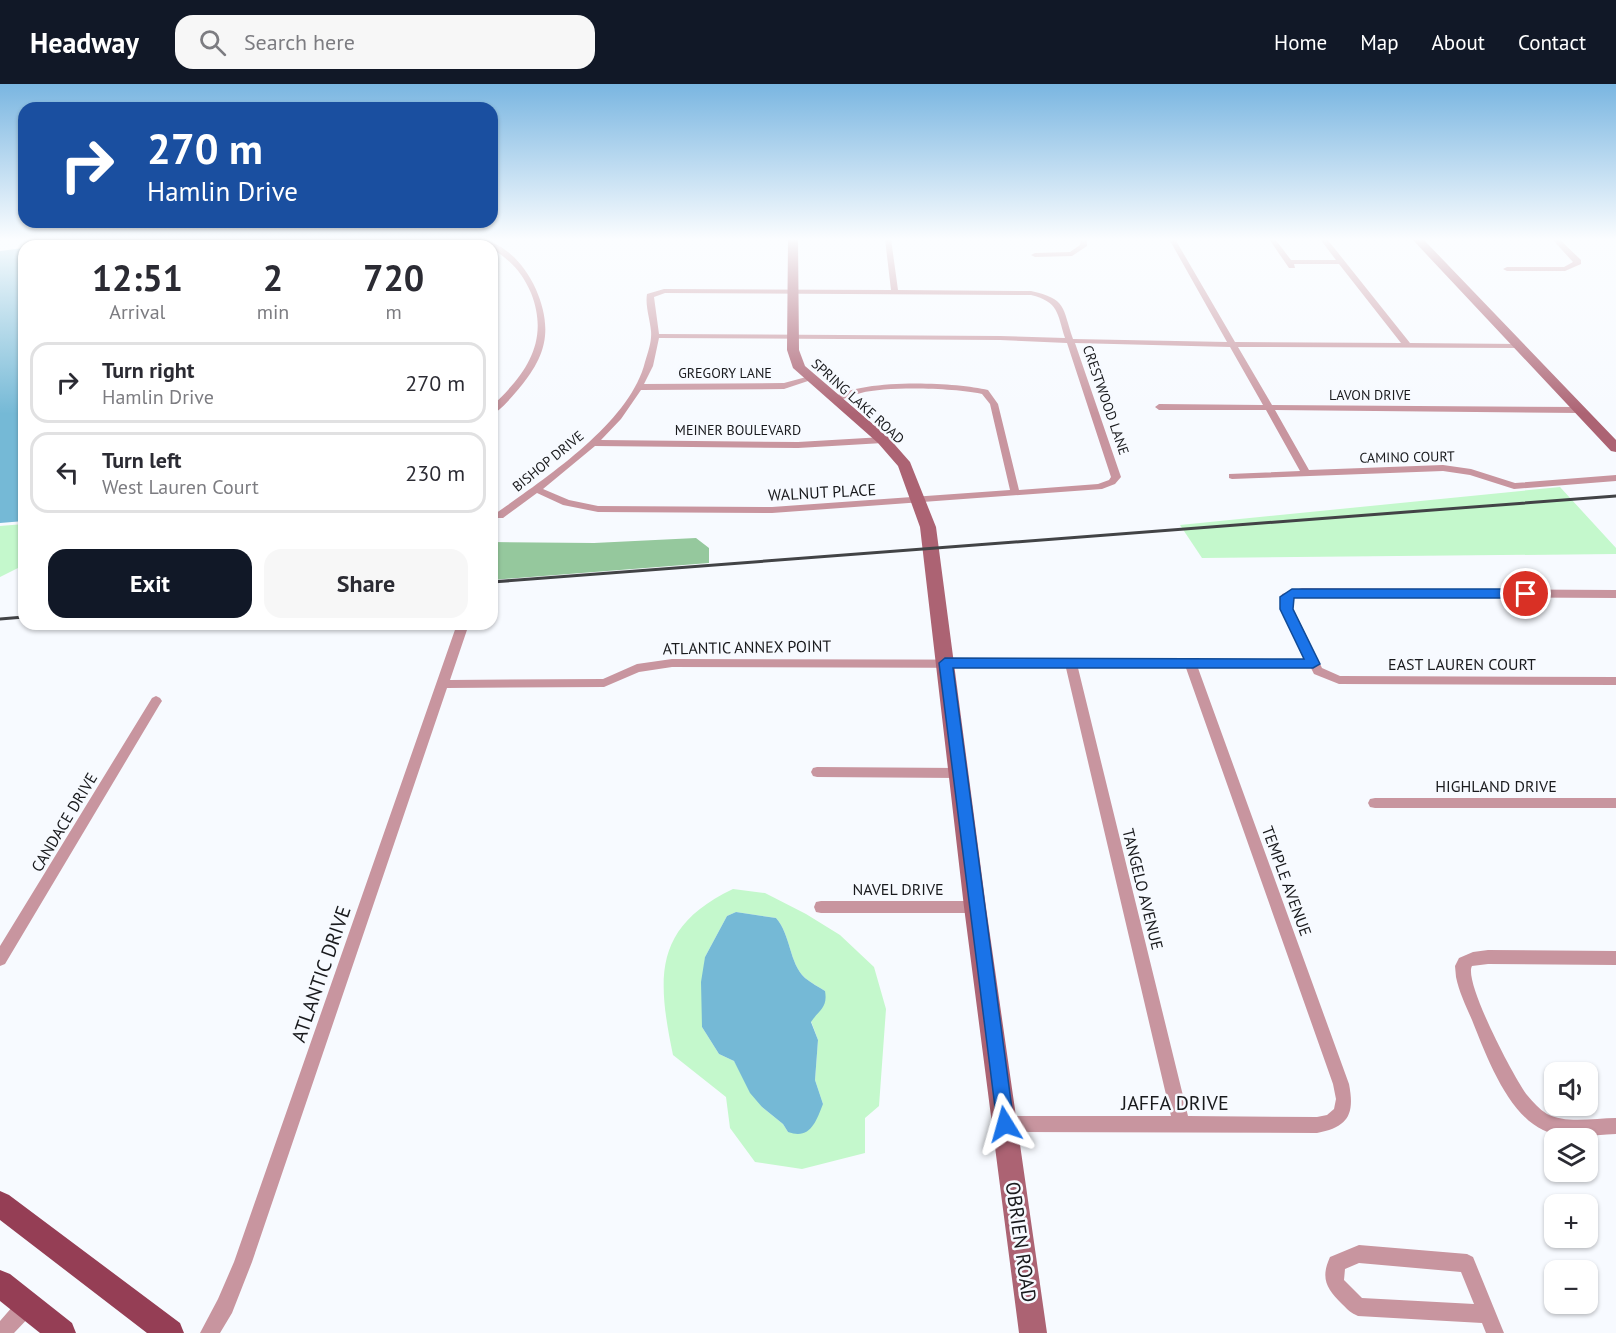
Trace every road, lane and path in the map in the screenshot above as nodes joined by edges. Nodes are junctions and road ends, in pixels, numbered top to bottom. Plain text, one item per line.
1 (535, 297) edge
2 (651, 297) edge
3 (792, 297) edge
4 (1047, 297) edge
5 (1205, 297) edge
6 (1369, 297) edge
7 (1473, 297) edge
8 (655, 336) junction
9 (794, 336) junction
10 (1071, 341) junction
11 (1231, 344) junction
12 (1408, 345) junction
13 (1520, 346) junction
14 (810, 379) junction
15 (639, 387) junction
16 (835, 399) junction
17 (498, 405) edge
18 (1159, 407) dead end
19 (1268, 408) junction
20 (1581, 410) junction
21 (882, 440) junction
22 (593, 443) junction
23 (1616, 448) edge
24 (1305, 473) junction
25 (1232, 476) dead end
26 (1616, 478) edge
27 (1112, 482) joint
28 (536, 489) junction
29 (1015, 493) junction
30 (919, 501) junction
31 (499, 516) dead end
32 (931, 544) joint
33 (1616, 594) edge
34 (461, 630) edge
35 (1190, 662) junction
36 (945, 663) junction
37 (1071, 663) junction
38 (1313, 664) junction
39 (1616, 681) edge
40 (444, 684) junction
41 (156, 701) dead end
42 (817, 772) dead end
43 (959, 773) junction
44 (1375, 803) dead end
45 (1616, 803) edge
46 (821, 907) dead end
47 (975, 907) junction
48 (1616, 958) edge
49 (0, 959) edge
50 (1342, 1113) joint
51 (1181, 1123) junction
52 (1005, 1124) junction
53 (1616, 1126) edge
54 (0, 1204) edge
55 (0, 1284) edge
56 (27, 1305) junction
57 (1488, 1314) junction
58 (2, 1333) edge
59 (62, 1333) edge
60 (170, 1333) edge
61 (210, 1333) edge
62 (1033, 1333) edge
63 (1495, 1333) edge

1 - 17 street
2 - 8 street, BISHOP DRIVE
3 - 9 street, SPRING LAKE ROAD
4 - 10 street, CRESTWOOD LANE
5 - 11 street
6 - 12 street
7 - 13 street
8 - 9 street
8 - 15 street, BISHOP DRIVE
9 - 10 street
9 - 14 street, SPRING LAKE ROAD
10 - 11 street
10 - 27 street, CRESTWOOD LANE
11 - 12 street
11 - 19 street
12 - 13 street
13 - 20 street
14 - 15 street, GREGORY LANE
14 - 16 street, SPRING LAKE ROAD
15 - 22 street, BISHOP DRIVE
16 - 21 street, SPRING LAKE ROAD
16 - 29 street
18 - 19 street, LAVON DRIVE
19 - 20 street, LAVON DRIVE
19 - 24 street
20 - 23 street
21 - 22 street, MEINER BOULEVARD
21 - 30 street, SPRING LAKE ROAD
22 - 28 street, BISHOP DRIVE
24 - 25 street, CAMINO COURT
24 - 26 street, CAMINO COURT
27 - 29 street, WALNUT PLACE
28 - 30 street, WALNUT PLACE
28 - 31 street, BISHOP DRIVE
29 - 30 street, WALNUT PLACE
30 - 32 street, SPRING LAKE ROAD
32 - 36 street, OBRIEN ROAD
33 - 38 street
34 - 40 street, ATLANTIC DRIVE
35 - 37 street, ATLANTIC ANNEX POINT
35 - 38 street, ATLANTIC ANNEX POINT
35 - 50 street, TEMPLE AVENUE
36 - 37 street, ATLANTIC ANNEX POINT
36 - 40 street, ATLANTIC ANNEX POINT
36 - 43 street, OBRIEN ROAD
37 - 51 street, TANGELO AVENUE
38 - 39 street, EAST LAUREN COURT
40 - 61 street, ATLANTIC DRIVE
41 - 49 street, CANDACE DRIVE
42 - 43 street
43 - 47 street, OBRIEN ROAD
44 - 45 street, HIGHLAND DRIVE
46 - 47 street, NAVEL DRIVE
47 - 52 street, OBRIEN ROAD
48 - 53 street
50 - 51 street, JAFFA DRIVE
51 - 52 street, JAFFA DRIVE
52 - 62 street, OBRIEN ROAD
54 - 60 main road
55 - 56 main road
56 - 58 street
56 - 59 main road
57 - 57 street
57 - 63 street

